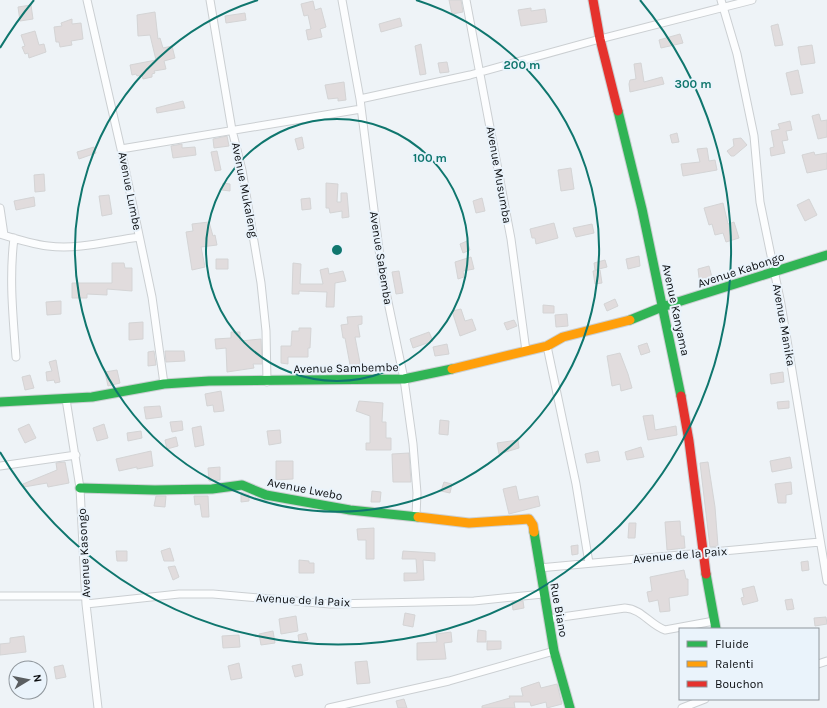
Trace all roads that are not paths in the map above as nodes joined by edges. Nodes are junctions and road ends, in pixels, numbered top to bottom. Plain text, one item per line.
1 (87, 0) edge
2 (210, 0) edge
3 (342, 0) edge
4 (466, 0) edge
5 (593, 0) edge
6 (752, 0) edge
7 (722, 4) edge
8 (600, 38) junction
9 (480, 71) junction
10 (360, 99) junction
11 (361, 109) junction
12 (232, 130) junction
13 (121, 149) junction
14 (0, 208) edge
15 (2, 235) edge
16 (139, 237) junction
17 (14, 238) junction
18 (827, 255) edge
19 (774, 272) junction
20 (662, 307) junction
21 (547, 346) junction
22 (526, 351) junction
23 (16, 356) dead end
24 (404, 379) junction
25 (267, 382) junction
26 (164, 384) junction
27 (66, 399) junction
28 (0, 402) edge
29 (76, 455) junction
30 (0, 466) edge
31 (80, 488) junction
32 (416, 516) junction
33 (526, 518) joint
34 (820, 542) junction
35 (704, 554) junction
36 (825, 562) edge
37 (589, 563) junction
38 (539, 568) junction
39 (827, 581) edge
40 (544, 594) junction
41 (0, 596) edge
42 (86, 596) junction
43 (86, 604) junction
44 (548, 619) junction
45 (715, 625) edge
46 (685, 628) edge
47 (679, 629) edge
48 (554, 651) junction
49 (702, 700) edge
50 (98, 708) edge
51 (329, 708) edge
52 (570, 708) edge
53 (682, 708) edge

1 - 13 street, Avenue Lumbe
2 - 12 street, Avenue Mukaleng
3 - 10 street, Avenue Sabemba
4 - 9 street, Avenue Musumba
5 - 8 street, Avenue Kanyama
6 - 7 street
7 - 8 street
7 - 19 street, Avenue Manika
8 - 9 street
8 - 20 street, Avenue Kanyama
9 - 10 street
9 - 22 street, Avenue Musumba
10 - 11 street, Avenue Sabemba
11 - 12 street
11 - 24 street, Avenue Sabemba
12 - 13 street
12 - 25 street, Avenue Mukaleng
13 - 16 street, Avenue Lumbe
14 - 15 street
15 - 17 street
16 - 17 street
16 - 26 street, Avenue Lumbe
17 - 23 street
18 - 19 street, Avenue Kabongo
19 - 20 street, Avenue Kabongo
19 - 34 street, Avenue Manika
20 - 21 street, Avenue Kabongo
20 - 35 street, Avenue Kanyama
21 - 22 street, Avenue Sambembe
21 - 37 street
22 - 24 street, Avenue Sambembe
24 - 25 street, Avenue Sambembe
24 - 32 street, Avenue Sabemba
25 - 26 street, Avenue Sambembe
26 - 27 street, Avenue Sambembe
27 - 28 street, Avenue Sambembe
27 - 29 street, Avenue Kasongo
29 - 30 street
29 - 31 street, Avenue Kasongo
31 - 32 street, Avenue Lwebo
31 - 42 street, Avenue Kasongo
32 - 33 street, Avenue Lwebo
33 - 38 street, Rue Biano
34 - 35 street, Avenue de la Paix
34 - 36 street, Avenue Manika
35 - 37 street, Avenue de la Paix
35 - 45 street, Avenue Kanyama
36 - 39 street, Avenue Manika
37 - 38 street, Avenue de la Paix
38 - 40 street, Rue Biano
40 - 43 street, Avenue de la Paix
40 - 44 street, Rue Biano
41 - 42 street
42 - 43 street, Avenue Kasongo
43 - 50 street, Avenue Kasongo
44 - 47 street
44 - 48 street, Rue Biano
45 - 46 street
48 - 51 street
48 - 52 street, Rue Biano
49 - 53 street

